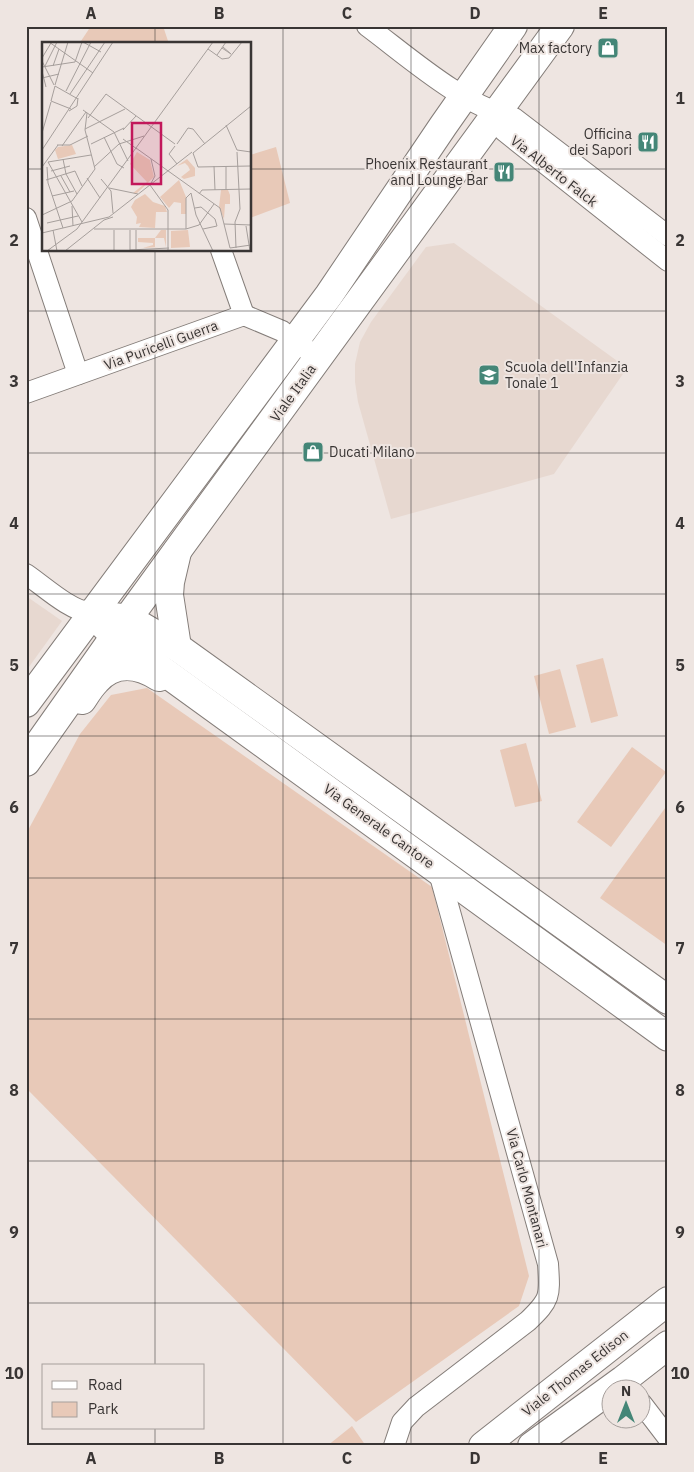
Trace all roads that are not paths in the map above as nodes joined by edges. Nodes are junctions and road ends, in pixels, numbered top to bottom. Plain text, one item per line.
1 (367, 26) edge
2 (513, 26) edge
3 (560, 26) edge
4 (463, 96) junction
5 (496, 113) junction
6 (26, 218) edge
7 (668, 236) edge
8 (221, 251) edge
9 (668, 261) edge
10 (244, 316) junction
11 (295, 340) junction
12 (318, 358) junction
13 (78, 374) junction
14 (26, 392) edge
15 (177, 552) junction
16 (26, 574) edge
17 (91, 614) junction
18 (122, 628) junction
19 (177, 646) junction
20 (191, 690) junction
21 (26, 703) edge
22 (27, 762) edge
23 (438, 869) junction
24 (668, 1000) edge
25 (668, 1037) edge
26 (668, 1301) edge
27 (668, 1345) edge
28 (632, 1380) edge
29 (602, 1401) edge
30 (652, 1417) edge
31 (668, 1438) edge
32 (394, 1446) edge
33 (483, 1446) edge
34 (532, 1446) edge

1 - 4 street
2 - 4 street
3 - 5 street, Viale Italia
4 - 5 street
4 - 11 street
5 - 7 street, Via Alberto Falck
5 - 9 street, Via Alberto Falck
5 - 12 street, Viale Italia
6 - 13 street
8 - 10 street
10 - 11 street
10 - 13 street, Via Puricelli Guerra
11 - 12 street
11 - 17 street
12 - 15 street, Viale Italia
13 - 14 street, Via Puricelli Guerra
15 - 18 street, Viale Italia
15 - 19 street
16 - 17 street, Via Generale Cantore
17 - 18 street, Via Generale Cantore
17 - 21 street
18 - 19 street, Via Generale Cantore
18 - 20 street, Via Generale Cantore
18 - 22 street, Viale Italia
19 - 24 street, Via Generale Cantore
20 - 22 street, Viale Italia
20 - 23 street, Via Generale Cantore
23 - 25 street, Via Generale Cantore
23 - 32 street, Via Carlo Montanari
26 - 33 street, Viale Thomas Edison
27 - 28 street
29 - 34 street
30 - 31 street

